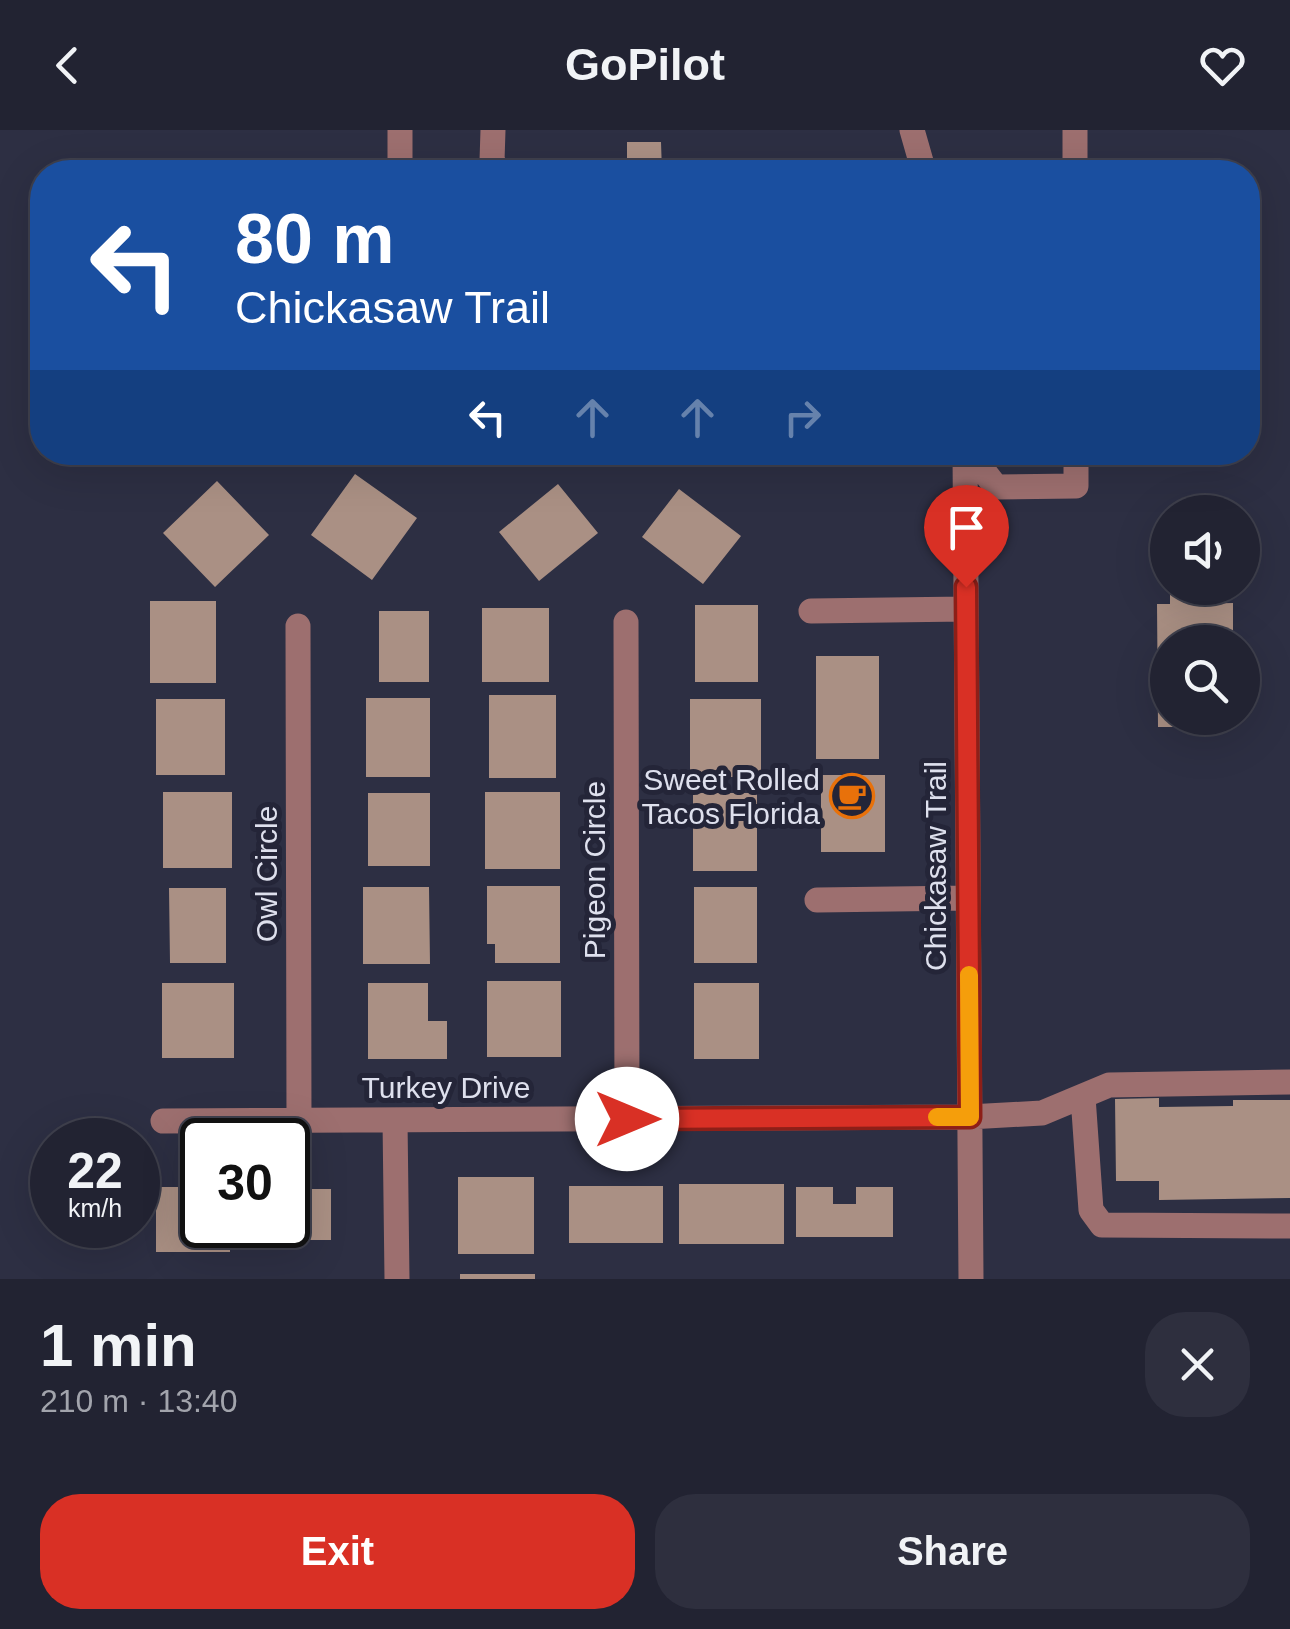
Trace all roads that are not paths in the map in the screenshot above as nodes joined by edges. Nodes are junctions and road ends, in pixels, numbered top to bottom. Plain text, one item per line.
1 (400, 130) edge
2 (493, 130) edge
3 (912, 130) edge
4 (1074, 130) edge
5 (400, 160) edge
6 (492, 160) edge
7 (921, 160) edge
8 (1075, 160) edge
9 (967, 465) edge
10 (978, 465) edge
11 (1076, 465) edge
12 (966, 608) junction
13 (811, 611) dead end
14 (626, 622) dead end
15 (298, 626) dead end
16 (968, 898) junction
17 (817, 900) dead end
18 (1290, 1082) edge
19 (1083, 1097) junction
20 (970, 1117) junction
21 (299, 1118) edge
22 (627, 1119) junction
23 (310, 1120) edge
24 (396, 1120) junction
25 (163, 1122) dead end
26 (180, 1122) edge
27 (1290, 1226) edge
28 (397, 1279) edge
29 (971, 1279) edge

1 - 5 street
2 - 6 street
3 - 7 street
4 - 8 street
9 - 12 street, Chickasaw Trail
10 - 11 street
12 - 13 street
12 - 16 street, Chickasaw Trail
14 - 22 street, Pigeon Circle
15 - 21 street, Owl Circle
16 - 17 street
16 - 20 street, Chickasaw Trail
18 - 19 street, Turkey Drive
19 - 20 street, Turkey Drive
19 - 27 street
20 - 22 street, Turkey Drive
20 - 29 street, Chickasaw Trail
22 - 24 street, Turkey Drive
23 - 24 street, Turkey Drive
24 - 28 street
25 - 26 street, Turkey Drive

